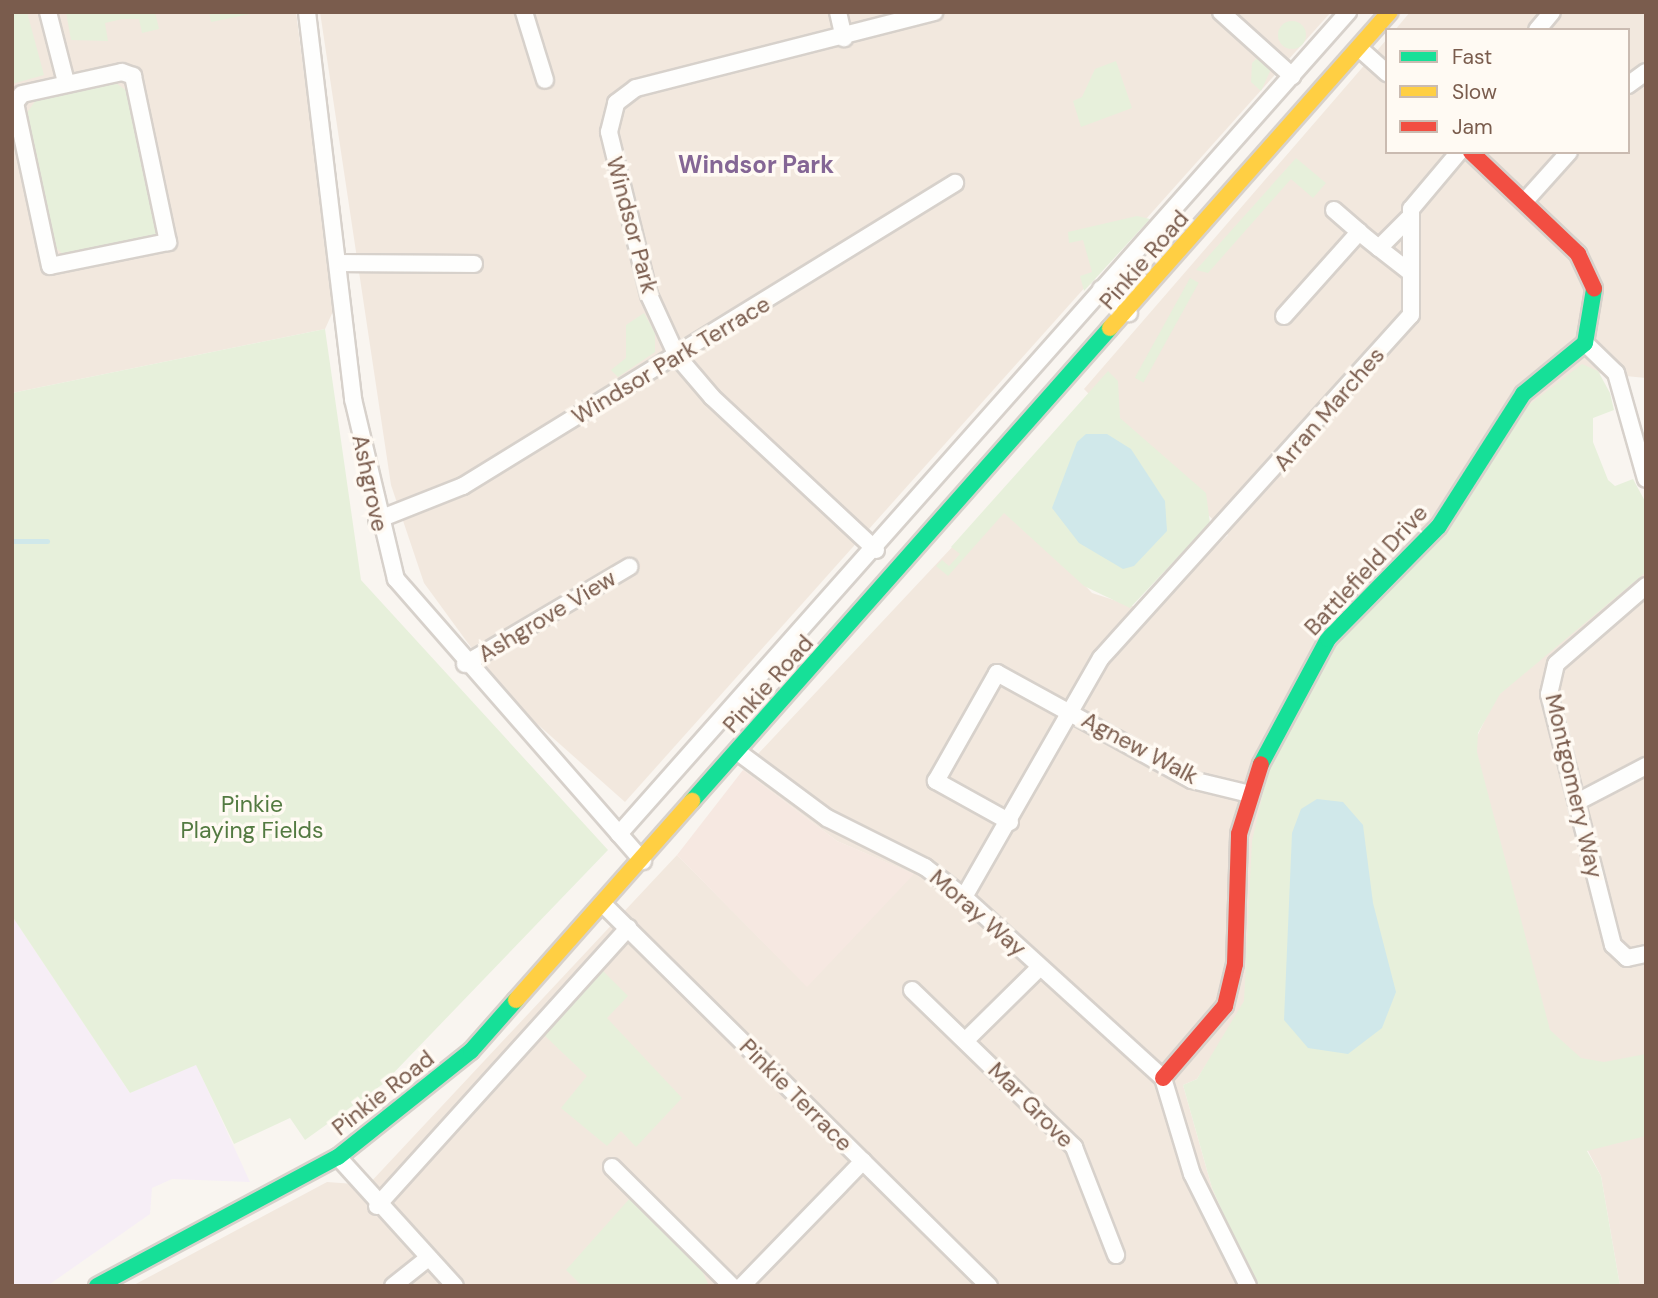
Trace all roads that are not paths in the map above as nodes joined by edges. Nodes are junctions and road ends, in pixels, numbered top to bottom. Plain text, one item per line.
1 (48, 12) edge
2 (307, 12) edge
3 (524, 12) edge
4 (838, 12) edge
5 (934, 12) edge
6 (1221, 12) edge
7 (1348, 12) edge
8 (1390, 12) edge
9 (1552, 12) edge
10 (1539, 28) edge
11 (844, 38) junction
12 (1359, 48) junction
13 (1385, 71) edge
14 (1646, 72) edge
15 (1292, 76) junction
16 (545, 80) dead end
17 (66, 82) junction
18 (1630, 84) edge
19 (1457, 154) edge
20 (1473, 154) edge
21 (1567, 154) edge
22 (955, 183) dead end
23 (1526, 200) junction
24 (1334, 210) dead end
25 (1408, 219) junction
26 (1359, 232) junction
27 (1379, 248) junction
28 (341, 263) junction
29 (474, 264) dead end
30 (1410, 272) junction
31 (1101, 289) junction
32 (1129, 313) junction
33 (1284, 316) dead end
34 (1585, 343) junction
35 (677, 356) junction
36 (1646, 479) edge
37 (377, 520) junction
38 (876, 550) junction
39 (629, 567) dead end
40 (1646, 586) edge
41 (465, 664) junction
42 (1072, 712) junction
43 (738, 752) junction
44 (1643, 767) edge
45 (1250, 794) junction
46 (1577, 802) junction
47 (1010, 822) junction
48 (619, 834) junction
49 (643, 860) junction
50 (964, 897) junction
51 (603, 904) junction
52 (628, 928) junction
53 (1646, 954) edge
54 (1040, 967) junction
55 (912, 990) dead end
56 (966, 1040) junction
57 (1163, 1078) junction
58 (338, 1157) junction
59 (863, 1161) junction
60 (612, 1167) dead end
61 (377, 1206) junction
62 (1116, 1255) dead end
63 (427, 1259) junction
64 (97, 1286) edge
65 (393, 1286) edge
66 (455, 1286) edge
67 (732, 1286) edge
68 (741, 1286) edge
69 (989, 1286) edge
70 (1248, 1286) edge

1 - 17 street
2 - 28 street, Ashgrove
3 - 16 street
4 - 11 street
5 - 11 street, Windsor Park
6 - 15 street
7 - 15 street, Pinkie Road
8 - 12 main road, Pinkie Road
9 - 10 street
11 - 35 street, Windsor Park
12 - 13 street
12 - 32 main road, Pinkie Road
14 - 18 street
15 - 31 street, Pinkie Road
17 - 17 street
19 - 25 street
20 - 23 main road
21 - 23 street
22 - 35 street, Windsor Park Terrace
23 - 34 main road
24 - 26 street
25 - 27 street
25 - 30 street, Arran Marches
26 - 27 street
26 - 33 street
27 - 30 street
28 - 29 street
28 - 37 street, Ashgrove
30 - 42 street, Arran Marches
31 - 32 street
31 - 38 street, Pinkie Road
32 - 43 main road, Pinkie Road
34 - 36 street
34 - 45 main road, Battlefield Drive
35 - 37 street, Windsor Park Terrace
35 - 38 street, Windsor Park
37 - 41 street, Ashgrove
38 - 48 street, Pinkie Road
39 - 41 street, Ashgrove View
40 - 46 street, Montgomery Way
41 - 48 street, Ashgrove
42 - 45 street, Agnew Walk
42 - 47 street, Arran Marches
42 - 47 street, Agnew Walk
43 - 49 main road, Pinkie Road
43 - 50 street, Moray Way
44 - 46 street
45 - 57 main road, Battlefield Drive
46 - 53 street, Montgomery Way
47 - 50 street, Arran Marches
48 - 49 street, Ashgrove
49 - 51 main road, Pinkie Road
50 - 54 street, Moray Way
51 - 52 street, Pinkie Terrace
51 - 58 main road, Pinkie Road
52 - 59 street, Pinkie Terrace
52 - 61 street
54 - 56 street
54 - 57 street, Moray Way
55 - 56 street, Mar Grove
56 - 62 street, Mar Grove
57 - 70 street
58 - 61 street
58 - 64 main road, Pinkie Road
59 - 68 street
59 - 69 street, Pinkie Terrace
60 - 67 street
61 - 63 street
63 - 65 street
63 - 66 street

